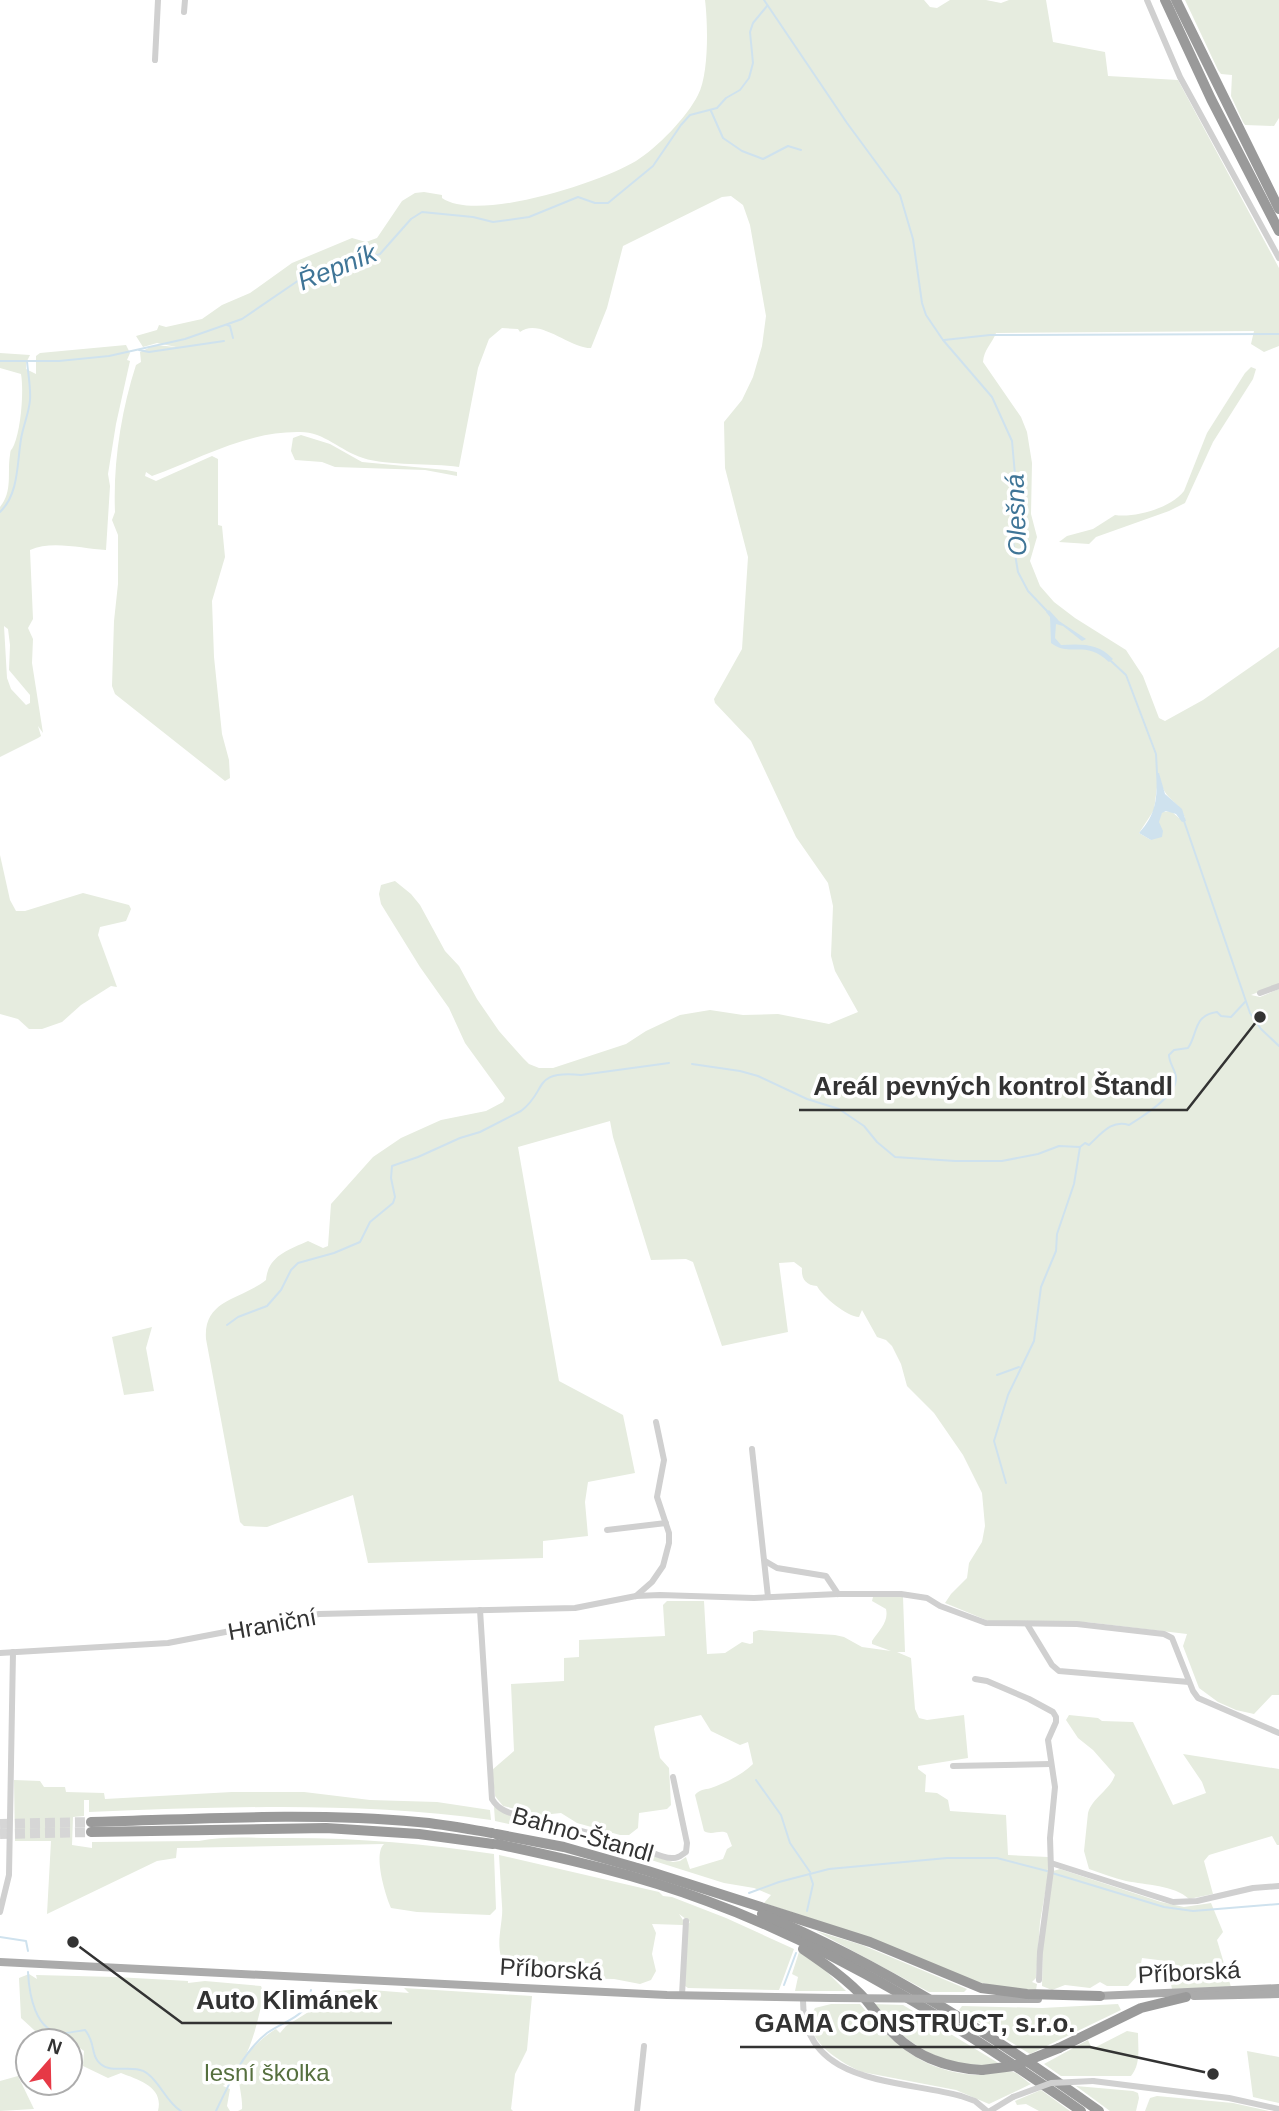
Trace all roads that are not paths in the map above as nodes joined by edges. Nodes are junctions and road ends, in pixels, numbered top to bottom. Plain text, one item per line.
1 (158, 0) edge
2 (185, 0) edge
3 (1147, 0) edge
4 (1165, 0) edge
5 (1176, 0) edge
6 (184, 12) dead end
7 (155, 60) dead end
8 (1279, 209) edge
9 (1279, 231) edge
10 (1279, 258) edge
11 (1279, 986) edge
12 (1260, 993) dead end
13 (656, 1422) dead end
14 (752, 1450) dead end
15 (666, 1523) junction
16 (607, 1530) dead end
17 (765, 1560) junction
18 (838, 1594) junction
19 (636, 1596) junction
20 (768, 1597) junction
21 (480, 1610) junction
22 (1027, 1623) junction
23 (13, 1652) junction
24 (0, 1653) edge
25 (975, 1679) dead end
26 (1189, 1682) junction
27 (1279, 1732) edge
28 (1050, 1764) junction
29 (953, 1766) dead end
30 (673, 1777) dead end
31 (91, 1827) tunnel mouth
32 (494, 1839) junction
33 (1051, 1869) junction
34 (1279, 1886) edge
35 (697, 1887) junction
36 (0, 1912) edge
37 (745, 1916) junction
38 (686, 1921) dead end
39 (2, 1964) edge
40 (1039, 1980) dead end
41 (1279, 1988) edge
42 (1279, 1994) edge
43 (682, 1995) junction
44 (1100, 1996) junction
45 (803, 1997) junction
46 (1186, 1997) junction
47 (644, 2046) dead end
48 (1279, 2109) edge
49 (637, 2111) edge
50 (988, 2111) edge
51 (1081, 2111) edge
52 (1099, 2111) edge

1 - 7 street
2 - 6 street
3 - 10 street
4 - 9 highway
5 - 8 highway
11 - 12 street
13 - 15 street
14 - 17 street
15 - 16 street
15 - 19 street
17 - 18 street
17 - 20 street
18 - 20 street, Hraniční
18 - 22 street, Hraniční
19 - 20 street, Hraniční
19 - 21 street, Hraniční
21 - 23 street, Hraniční
21 - 30 street, Bahno-Štandl
22 - 26 street
22 - 26 street, Hraniční
23 - 24 street, Hraniční
23 - 36 street
25 - 28 street
26 - 27 street
28 - 29 street
28 - 33 street
31 - 32 highway
32 - 35 highway
32 - 37 highway
33 - 34 street
33 - 40 street
35 - 44 highway
35 - 52 highway
37 - 46 highway, bridge
37 - 51 highway
38 - 43 street
39 - 43 main road, Příborská
41 - 44 main road, Příborská
42 - 46 main road, Příborská
43 - 45 main road, Příborská
44 - 45 main road, Příborská, bridge
44 - 46 main road, Příborská
45 - 50 street
47 - 49 street
48 - 50 street, bridge

